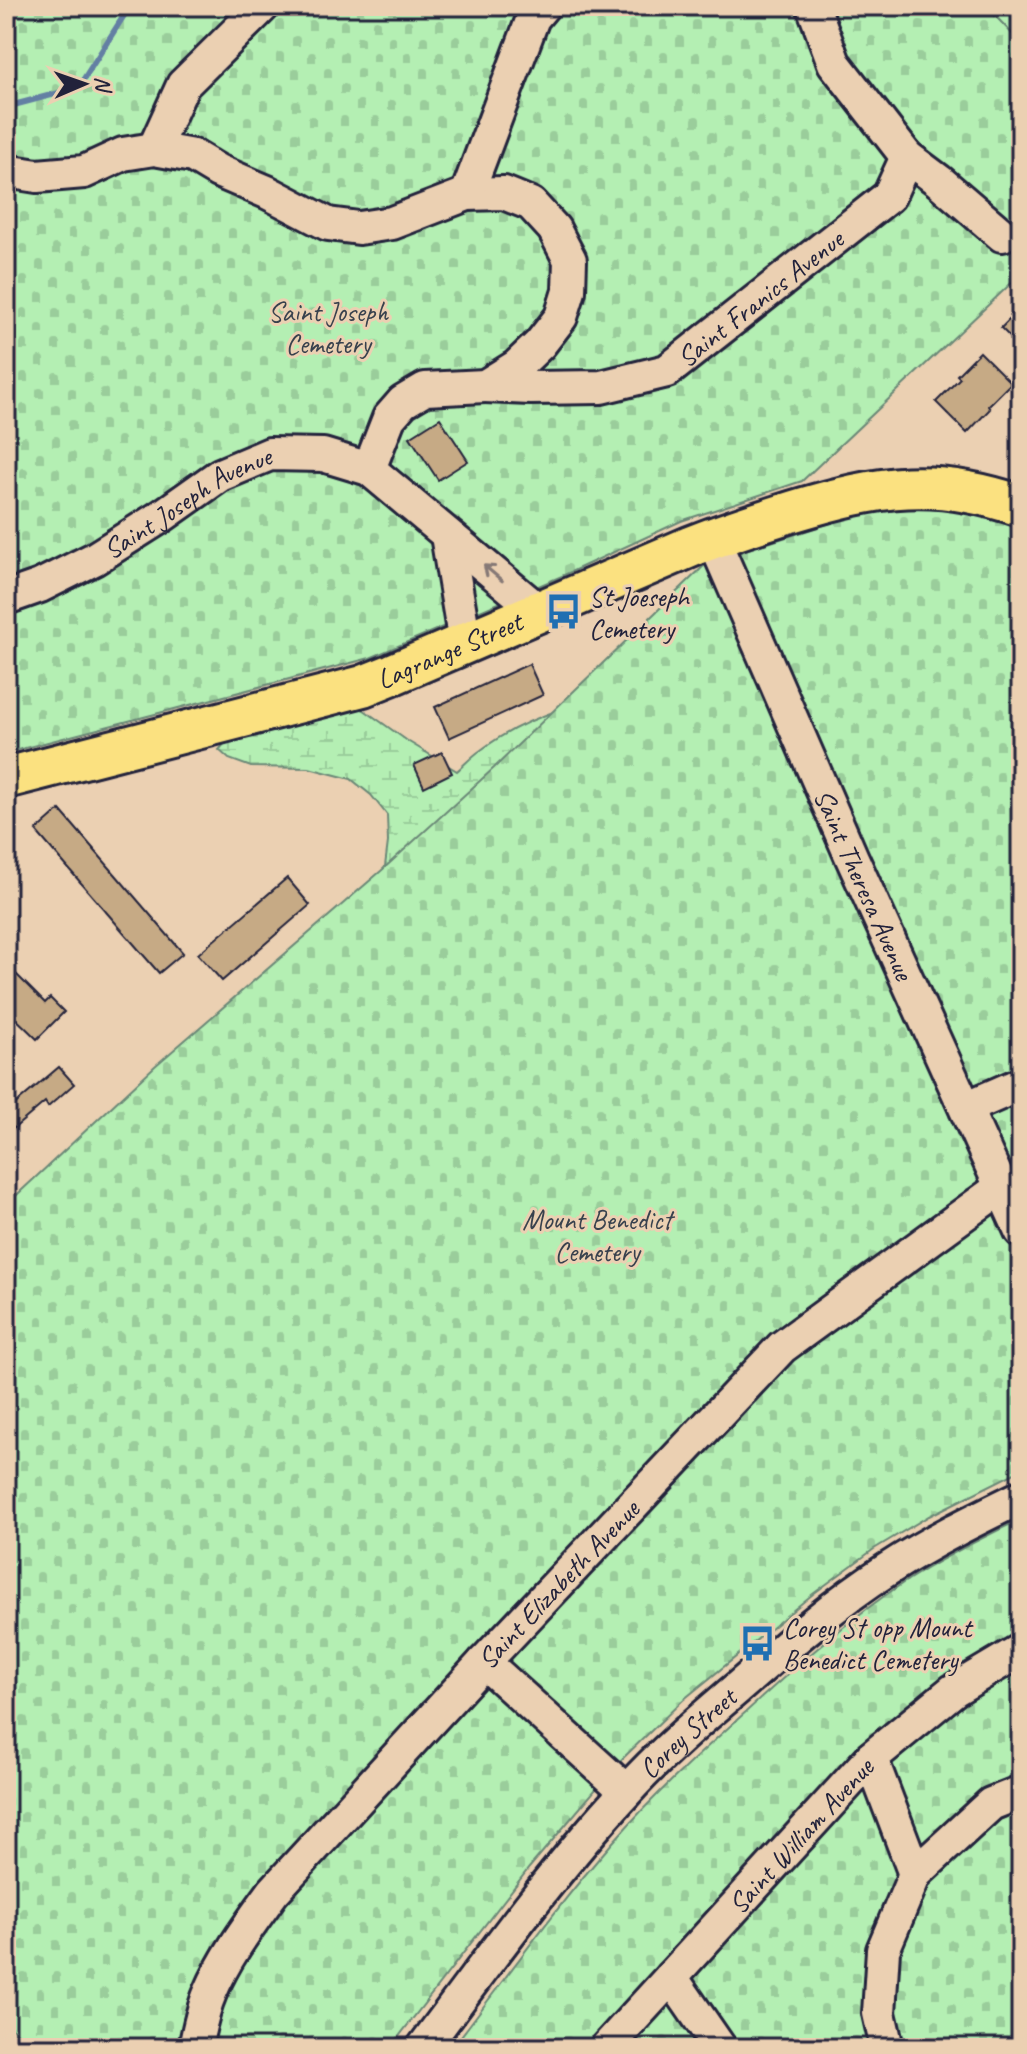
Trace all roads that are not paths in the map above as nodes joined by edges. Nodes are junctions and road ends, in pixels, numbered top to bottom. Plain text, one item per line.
1 (263, 6) edge
2 (543, 6) edge
3 (813, 6) edge
4 (154, 149) junction
5 (907, 157) junction
6 (6, 171) edge
7 (467, 194) junction
8 (1002, 235) dead end
9 (485, 386) junction
10 (369, 469) junction
11 (1021, 506) edge
12 (447, 535) junction
13 (713, 538) junction
14 (6, 598) edge
15 (539, 611) junction
16 (465, 643) junction
17 (6, 778) edge
18 (1021, 1084) edge
19 (966, 1108) junction
20 (1000, 1188) junction
21 (1021, 1231) edge
22 (1021, 1497) edge
23 (1021, 1650) edge
24 (484, 1662) junction
25 (871, 1758) junction
26 (626, 1791) junction
27 (1021, 1792) edge
28 (915, 1874) junction
29 (671, 1977) junction
30 (195, 2048) edge
31 (423, 2048) edge
32 (606, 2048) edge
33 (720, 2048) edge
34 (887, 2048) edge

1 - 4 street
2 - 7 street
3 - 5 street
4 - 6 street
4 - 7 street, Saint Franics Avenue
5 - 8 street
5 - 9 street, Saint Franics Avenue
7 - 9 street, Saint Franics Avenue
9 - 10 street, Saint Franics Avenue
10 - 12 street, Saint Joseph Avenue
10 - 14 street, Saint Joseph Avenue
11 - 13 main road, Lagrange Street
15 -> 12 street, Saint Joseph Avenue
12 - 16 street
13 - 15 main road, Lagrange Street
13 - 19 street, Saint Theresa Avenue
15 - 16 main road, Lagrange Street
16 - 17 main road, Lagrange Street
18 - 19 street
19 - 20 street, Saint Theresa Avenue
20 - 21 street, Saint Theresa Avenue
20 - 24 street, Saint Elizabeth Avenue
22 - 26 street, Corey Street
23 - 25 street, Saint William Avenue
24 - 26 street
24 - 30 street, Saint Elizabeth Avenue
25 - 28 street
25 - 29 street, Saint William Avenue
26 - 31 street, Corey Street
27 - 28 street
28 - 34 street
29 - 32 street, Saint William Avenue
29 - 33 street

